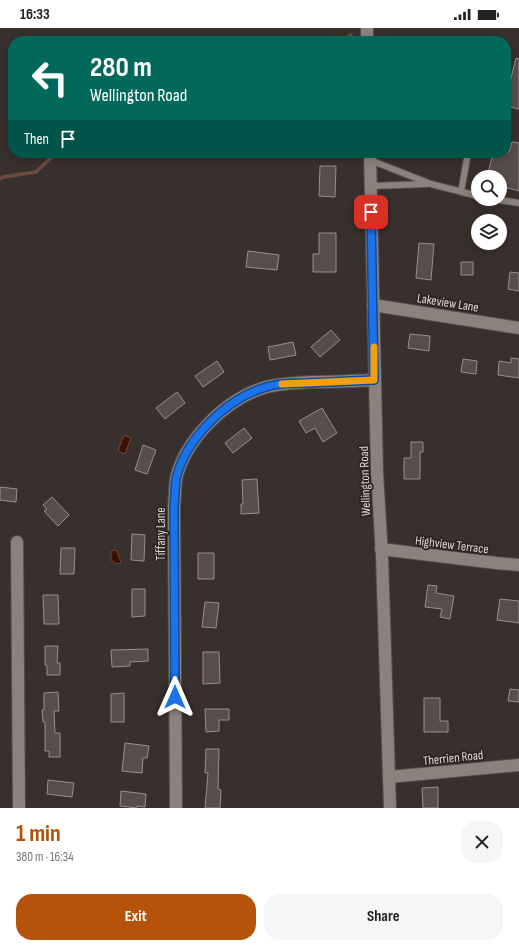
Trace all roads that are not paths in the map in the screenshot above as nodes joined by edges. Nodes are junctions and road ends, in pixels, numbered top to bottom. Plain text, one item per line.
1 (370, 158) edge
2 (374, 158) edge
3 (467, 158) edge
4 (431, 184) junction
5 (371, 186) junction
6 (461, 192) junction
7 (471, 194) edge
8 (507, 201) edge
9 (519, 203) edge
10 (373, 305) junction
11 (519, 328) edge
12 (374, 380) junction
13 (17, 542) dead end
14 (381, 549) junction
15 (519, 565) edge
16 (519, 765) edge
17 (389, 776) junction
18 (19, 808) edge
19 (176, 808) edge
20 (390, 808) edge

1 - 5 street, Wellington Road
2 - 4 lane
3 - 6 lane
4 - 5 lane
4 - 6 lane
5 - 10 street, Wellington Road
6 - 7 lane
8 - 9 lane
10 - 11 street, Lakeview Lane
10 - 12 street, Wellington Road
12 - 14 street, Wellington Road
12 - 19 street, Tiffany Lane
13 - 18 street
14 - 15 street, Highview Terrace
14 - 17 street, Wellington Road
16 - 17 street, Therrien Road
17 - 20 street, Wellington Road

